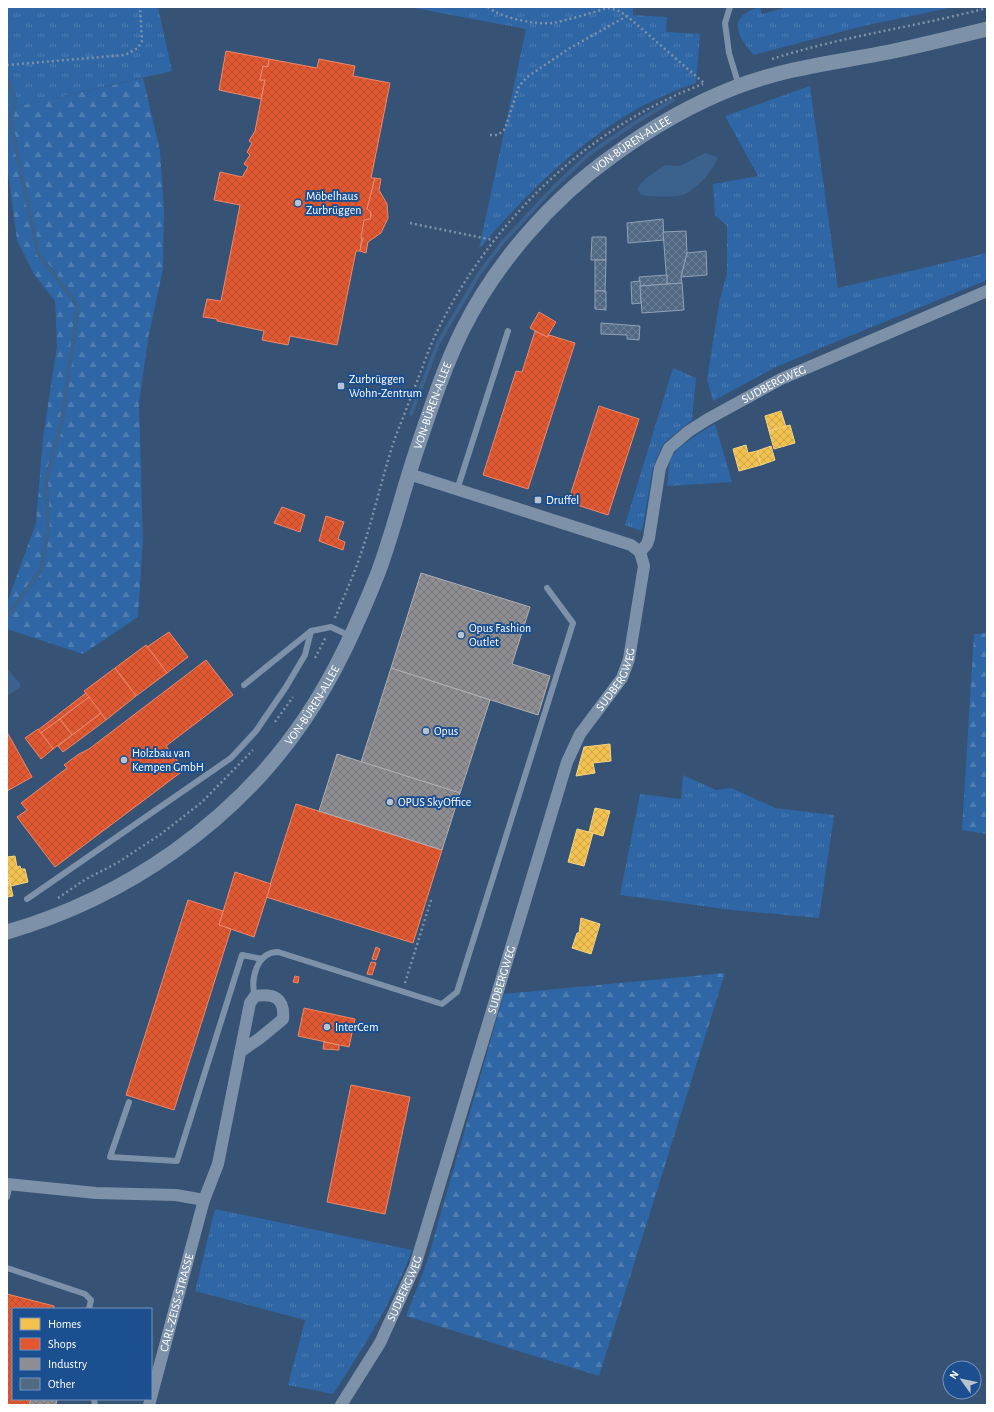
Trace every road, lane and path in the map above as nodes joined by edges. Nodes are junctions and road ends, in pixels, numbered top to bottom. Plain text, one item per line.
1 (140, 7) edge
2 (488, 7) edge
3 (730, 7) edge
4 (987, 8) edge
5 (627, 16) junction
6 (987, 29) edge
7 (764, 62) dead end
8 (7, 65) edge
9 (711, 81) dead end
10 (705, 84) junction
11 (739, 86) junction
12 (490, 135) dead end
13 (410, 223) dead end
14 (493, 240) junction
15 (987, 290) edge
16 (508, 330) dead end
17 (408, 474) junction
18 (458, 490) junction
19 (640, 552) junction
20 (547, 588) dead end
21 (331, 627) junction
22 (311, 631) junction
23 (350, 636) junction
24 (313, 662) dead end
25 (244, 685) dead end
26 (293, 696) dead end
27 (272, 726) dead end
28 (254, 749) dead end
29 (27, 899) dead end
30 (55, 900) dead end
31 (431, 900) dead end
32 (7, 932) edge
33 (262, 959) junction
34 (402, 991) junction
35 (255, 996) junction
36 (240, 1052) junction
37 (129, 1102) dead end
38 (9, 1184) edge
39 (7, 1197) edge
40 (204, 1200) junction
41 (7, 1268) edge
42 (89, 1308) edge
43 (152, 1397) edge
44 (342, 1405) edge

1 - 8 path
2 - 5 path
3 - 11 lane
4 - 7 path
5 - 10 path
5 - 12 path
6 - 11 street, VON-BÜREN-ALLEE
9 - 10 path
10 - 14 path
11 - 17 street, VON-BÜREN-ALLEE
13 - 14 path
14 - 21 path
15 - 19 street, SUDBERGWEG
16 - 18 lane
17 - 18 street
17 - 23 street, VON-BÜREN-ALLEE
18 - 19 street
19 - 44 street, SUDBERGWEG
20 - 34 lane
21 - 22 lane
21 - 23 lane
21 - 24 path
22 - 25 lane
22 - 29 lane
23 - 32 street, VON-BÜREN-ALLEE
26 - 27 path
28 - 30 path
31 - 34 path
33 - 34 lane
33 - 35 lane
33 - 37 lane
35 - 36 street, CARL-ZEISS-STRASSE
35 - 36 street
36 - 40 street, CARL-ZEISS-STRASSE
38 - 39 lane
38 - 40 street
40 - 43 street, CARL-ZEISS-STRASSE
41 - 42 lane

